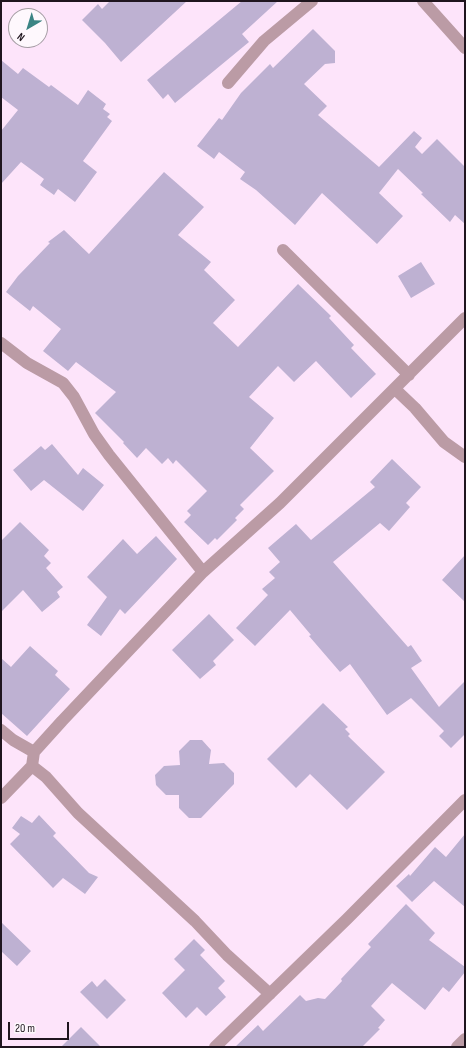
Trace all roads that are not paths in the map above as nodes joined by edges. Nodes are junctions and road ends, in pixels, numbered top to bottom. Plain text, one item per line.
1 (312, 1) edge
2 (423, 1) edge
3 (465, 48) edge
4 (228, 83) dead end
5 (282, 250) dead end
6 (465, 318) edge
7 (1, 343) edge
8 (409, 374) junction
9 (395, 389) junction
10 (465, 457) edge
11 (202, 572) junction
12 (1, 730) edge
13 (34, 752) junction
14 (32, 766) junction
15 (1, 798) edge
16 (465, 800) edge
17 (270, 994) junction
18 (465, 1039) edge
19 (215, 1047) edge
20 (457, 1047) edge

1 - 4 street
2 - 3 street
5 - 8 street
6 - 8 street
7 - 11 street
8 - 9 street
9 - 10 street
9 - 11 street
11 - 13 street
12 - 13 street
13 - 14 street
14 - 15 street
14 - 17 street
16 - 17 street
17 - 19 street
18 - 20 street

